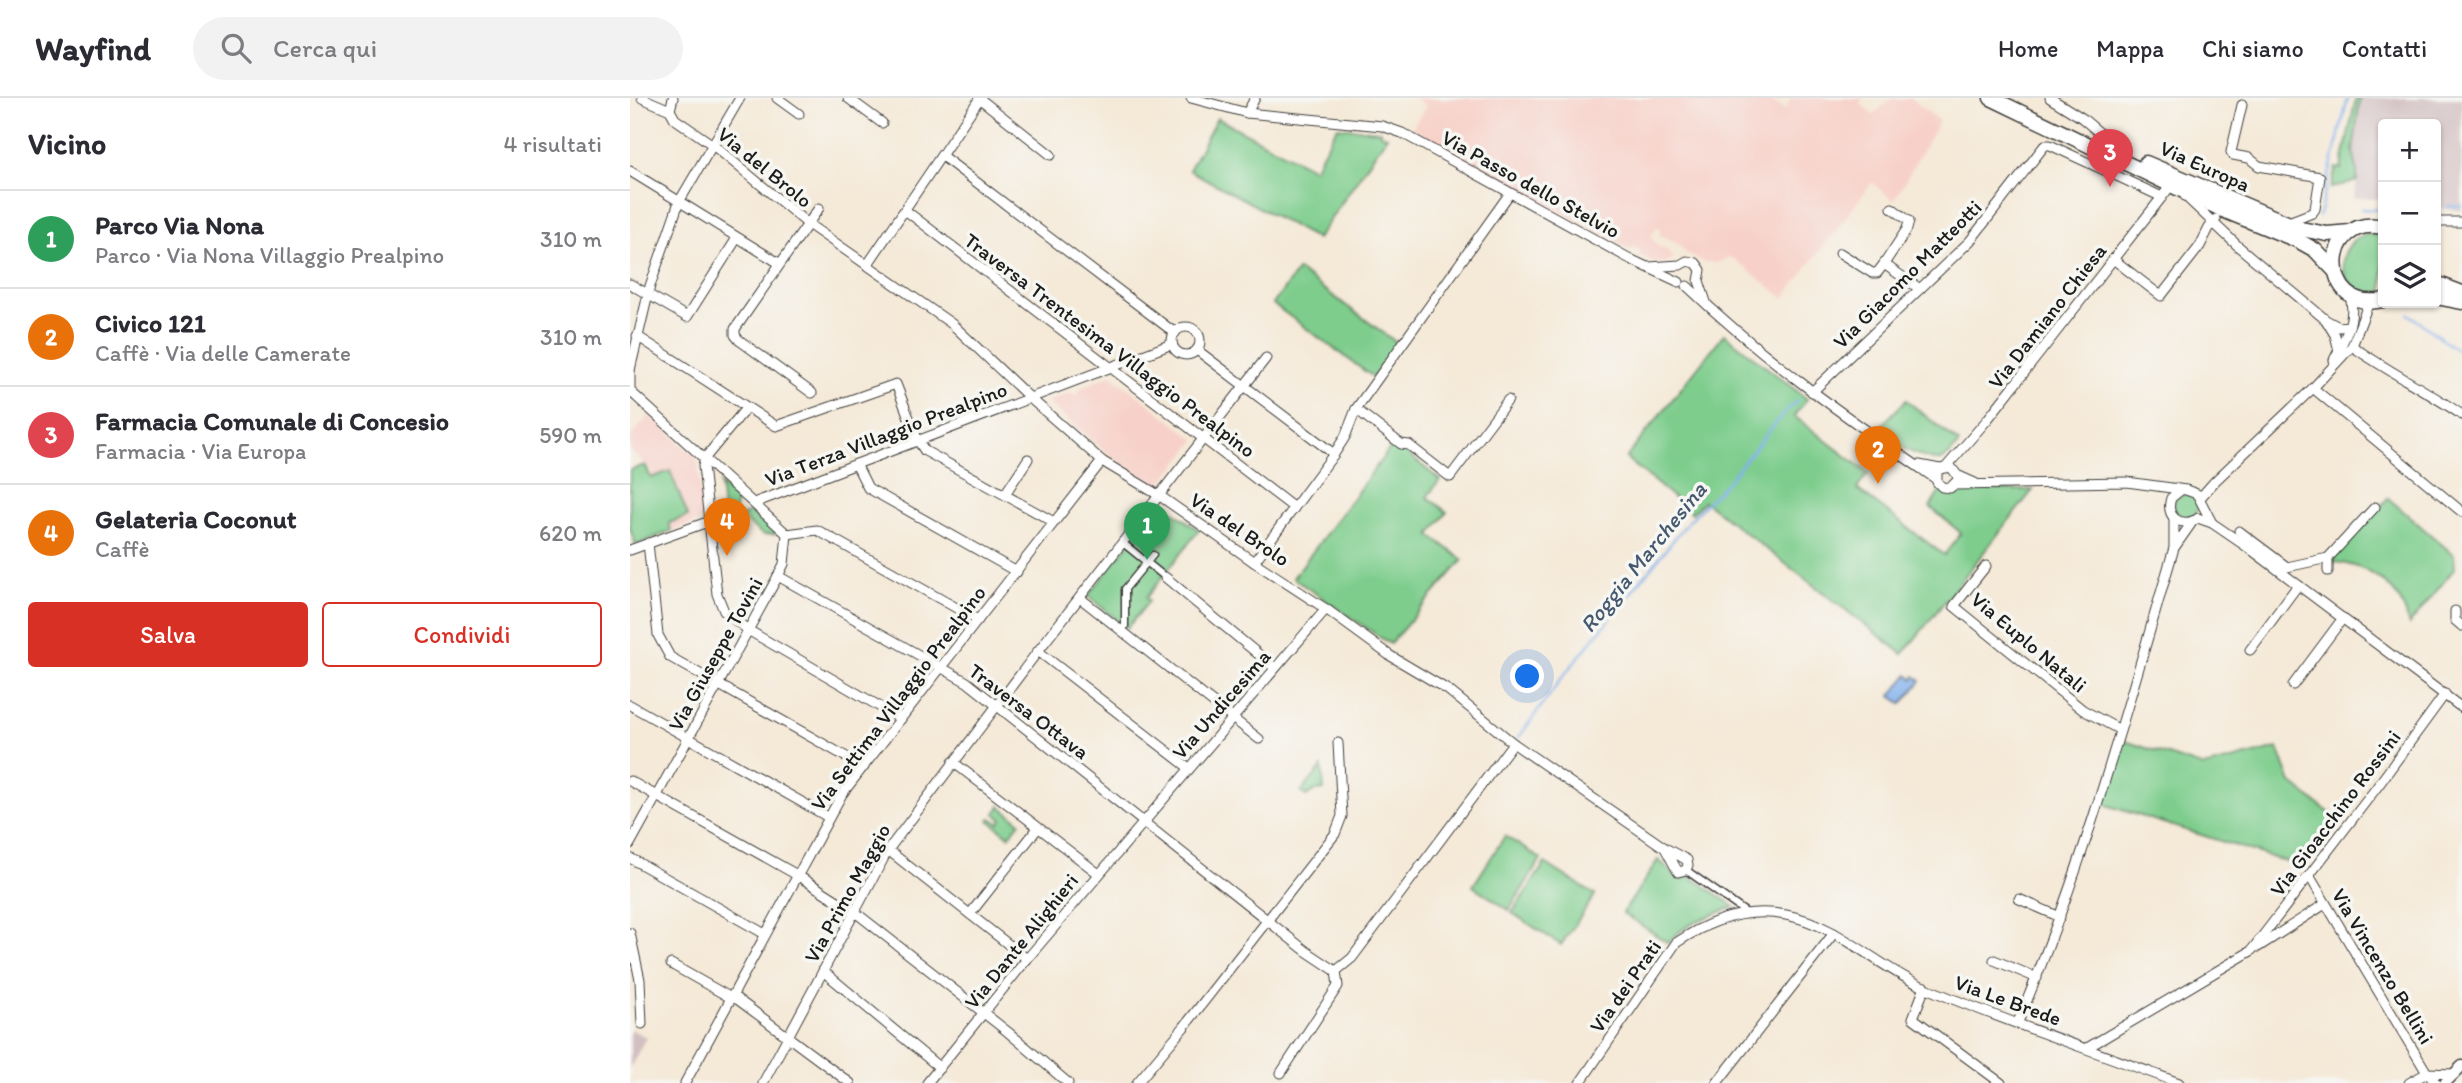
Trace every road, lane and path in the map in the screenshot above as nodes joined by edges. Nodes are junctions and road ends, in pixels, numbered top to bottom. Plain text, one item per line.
1 (642, 98) edge
2 (673, 98) edge
3 (740, 98) edge
4 (777, 98) edge
5 (848, 98) edge
6 (979, 98) edge
7 (1191, 98) edge
8 (1255, 98) edge
9 (1991, 98) edge
10 (2010, 98) edge
11 (2056, 100) edge
12 (2242, 105) dead end
13 (670, 110) junction
14 (1247, 113) junction
15 (799, 114) dead end
16 (882, 123) dead end
17 (2048, 144) joint
18 (713, 145) junction
19 (2121, 151) junction
20 (1051, 155) dead end
21 (942, 156) junction
22 (630, 171) edge
23 (2170, 190) junction
24 (1510, 193) junction
25 (679, 202) junction
26 (819, 208) dead end
27 (1892, 208) dead end
28 (905, 210) junction
29 (2223, 210) junction
30 (2441, 222) edge
31 (2462, 222) edge
32 (808, 223) junction
33 (2213, 223) junction
34 (2286, 223) junction
35 (2378, 228) edge
36 (2351, 232) junction
37 (737, 238) junction
38 (1840, 253) dead end
39 (2113, 258) junction
40 (779, 263) junction
41 (868, 264) junction
42 (1884, 264) junction
43 (1680, 265) junction
44 (1647, 267) junction
45 (2335, 271) junction
46 (1699, 281) junction
47 (630, 284) edge
48 (1683, 284) junction
49 (2441, 285) edge
50 (1920, 289) junction
51 (2462, 293) edge
52 (648, 294) junction
53 (2349, 294) junction
54 (2441, 298) edge
55 (2376, 301) edge
56 (2462, 302) edge
57 (1708, 306) junction
58 (2326, 320) junction
59 (2349, 326) junction
60 (1175, 333) junction
61 (634, 336) edge
62 (1172, 344) junction
63 (2352, 346) junction
64 (1197, 350) junction
65 (2339, 352) junction
66 (1266, 358) dead end
67 (631, 363) edge
68 (1110, 367) junction
69 (2331, 368) junction
70 (1245, 385) junction
71 (2314, 388) junction
72 (1812, 392) junction
73 (812, 393) dead end
74 (1030, 398) junction
75 (1508, 400) dead end
76 (747, 407) junction
77 (1356, 409) junction
78 (2462, 415) edge
79 (1204, 439) junction
80 (918, 441) junction
81 (1334, 454) junction
82 (705, 458) junction
83 (1028, 459) dead end
84 (1102, 461) junction
85 (856, 464) junction
86 (1914, 464) junction
87 (1951, 473) junction
88 (1936, 479) junction
89 (2215, 481) junction
90 (2151, 485) junction
91 (2186, 490) junction
92 (1005, 494) junction
93 (1160, 496) junction
94 (2201, 500) junction
95 (754, 502) junction
96 (2169, 502) junction
97 (2375, 507) dead end
98 (1294, 508) junction
99 (2462, 512) edge
100 (2174, 519) junction
101 (2195, 520) junction
102 (710, 521) junction
103 (1054, 522) junction
104 (2212, 523) junction
105 (2239, 531) dead end
106 (787, 534) junction
107 (648, 543) junction
108 (1123, 543) junction
109 (2174, 548) junction
110 (630, 550) edge
111 (1153, 555) dead end
112 (2328, 558) junction
113 (1254, 562) junction
114 (1147, 563) junction
115 (1986, 566) dead end
116 (2328, 571) dead end
117 (1017, 572) junction
118 (778, 576) junction
119 (1165, 577) joint
120 (2298, 585) junction
121 (1080, 598) junction
122 (1326, 609) junction
123 (2455, 611) dead end
124 (2343, 618) junction
125 (978, 620) junction
126 (1125, 626) dead end
127 (2462, 626) edge
128 (748, 630) junction
129 (2250, 650) dead end
130 (1038, 651) junction
131 (1275, 668) junction
132 (941, 669) junction
133 (719, 684) junction
134 (2293, 685) dead end
135 (2445, 694) junction
136 (630, 705) edge
137 (996, 707) junction
138 (2462, 708) edge
139 (1233, 718) junction
140 (901, 719) junction
141 (2120, 730) junction
142 (689, 738) junction
143 (1259, 740) dead end
144 (1338, 743) dead end
145 (1513, 743) junction
146 (953, 762) junction
147 (864, 767) junction
148 (1189, 768) junction
149 (630, 781) edge
150 (657, 795) junction
151 (828, 817) junction
152 (1143, 822) junction
153 (1038, 828) junction
154 (630, 844) edge
155 (888, 850) junction
156 (630, 858) edge
157 (1686, 870) joint
158 (1098, 874) junction
159 (797, 875) junction
160 (2310, 877) junction
161 (2019, 899) dead end
162 (2325, 904) junction
163 (855, 912) junction
164 (970, 914) junction
165 (1749, 914) junction
166 (2060, 917) junction
167 (1268, 920) junction
168 (630, 933) edge
169 (1833, 933) junction
170 (765, 934) junction
171 (2251, 951) junction
172 (1027, 959) junction
173 (1994, 960) dead end
174 (671, 964) dead end
175 (1333, 970) junction
176 (823, 971) junction
177 (2036, 978) junction
178 (1925, 987) junction
179 (731, 998) junction
180 (984, 1013) junction
181 (2018, 1022) junction
182 (642, 1024) dead end
183 (790, 1036) junction
184 (2087, 1048) junction
185 (940, 1068) junction
186 (2458, 1070) edge
187 (1281, 1073) dead end
188 (2427, 1078) edge
189 (685, 1083) edge
190 (763, 1083) edge
191 (850, 1083) edge
192 (927, 1083) edge
193 (1068, 1083) edge
194 (1139, 1083) edge
195 (1580, 1083) edge
196 (1717, 1083) edge
197 (2001, 1083) edge
198 (2179, 1083) edge
199 (2409, 1083) edge
200 (2436, 1083) edge
201 (2445, 1083) edge

1 - 13 street, Via del Brolo
2 - 13 street
3 - 18 street
4 - 15 street
5 - 16 street
6 - 20 street
6 - 21 street
7 - 14 street, Via Passo dello Stelvio
8 - 14 street
9 - 23 main road, Via Europa
10 - 19 main road, Via Europa
11 - 19 street
12 - 34 street
13 - 18 street, Via del Brolo
14 - 24 street, Via Passo dello Stelvio
17 - 23 street, Via Europa
17 - 50 street, Via Giacomo Matteotti
18 - 25 street
18 - 32 street, Via del Brolo
19 - 34 main road, Via Europa
21 - 28 street
21 - 60 street
22 - 25 street
23 - 29 main road, Via Europa
23 - 33 street
23 - 39 street, Via Damiano Chiesa
24 - 44 street, Via Passo dello Stelvio
24 - 77 street
25 - 37 street
25 - 52 street
26 - 32 street, Via del Brolo
27 - 42 street
28 - 41 street
28 - 68 street, Traversa Trentesima Villaggio Prealpino
29 - 33 street
29 - 45 main road, Via Europa
30 - 31 street
32 - 40 street, Via del Brolo
32 - 41 street, Via del Brolo
33 - 39 street
33 - 58 street
34 - 36 main road, Via Europa
35 - 36 main road, Via Europa
36 - 45 main road
37 - 40 street
37 - 52 street
38 - 42 street
39 - 87 street, Via Damiano Chiesa
40 - 73 street, Via del Brolo
41 - 74 street, Via del Brolo
42 - 50 street
43 - 44 street
43 - 46 street
43 - 48 street
44 - 48 street, Via Passo dello Stelvio
45 - 53 main road, Via Europa
46 - 48 street
46 - 57 street
47 - 52 street
48 - 57 street, Via Passo dello Stelvio
49 - 51 main road
50 - 72 street, Via Giacomo Matteotti
52 - 61 street
53 - 55 main road
53 - 59 street
54 - 56 main road
55 - 63 street
57 - 72 street, Via Passo dello Stelvio
58 - 59 street
58 - 65 street
59 - 65 street
60 - 62 street
60 - 64 street
61 - 67 street
61 - 76 street
62 - 64 street
62 - 68 street, Via Terza Villaggio Prealpino
63 - 69 street
63 - 78 street
64 - 70 street
65 - 69 street
66 - 70 street, Via Primo Maggio
67 - 82 street
68 - 74 street, Via Terza Villaggio Prealpino
68 - 79 street, Traversa Trentesima Villaggio Prealpino
69 - 71 street
70 - 79 street, Via Primo Maggio
70 - 81 street
71 - 89 street
71 - 99 street
72 - 86 street, Via Passo dello Stelvio
74 - 80 street, Via Terza Villaggio Prealpino
74 - 84 street, Via del Brolo
75 - 77 street
76 - 80 street
76 - 82 street
77 - 81 street
79 - 93 street, Via Primo Maggio
79 - 98 street, Traversa Trentesima Villaggio Prealpino
80 - 85 street, Via Terza Villaggio Prealpino
80 - 92 street
81 - 98 street
82 - 95 street
82 - 102 street
83 - 92 street
84 - 93 street, Via del Brolo
84 - 103 street, Via Settima Villaggio Prealpino
85 - 95 street, Via Terza Villaggio Prealpino
85 - 117 street
86 - 87 street
86 - 88 street, Via Passo dello Stelvio
87 - 88 street, Via Damiano Chiesa
87 - 88 street, Via Passo dello Stelvio
87 - 90 street
89 - 91 street
89 - 94 street
90 - 91 street
90 - 96 street
91 - 94 street
91 - 96 street
92 - 103 street
93 - 108 street, Via Primo Maggio
93 - 113 street, Via del Brolo
94 - 101 street
94 - 104 street
95 - 106 street
96 - 100 street
97 - 112 street
98 - 113 street
100 - 101 street
100 - 109 street
101 - 104 street
101 - 109 street
102 - 107 street
102 - 128 street
103 - 117 street, Via Settima Villaggio Prealpino
104 - 120 street
105 - 112 street
106 - 118 street, Via Giuseppe Tovini
106 - 125 street
107 - 110 street
107 - 133 street
108 - 114 street
108 - 121 street, Via Primo Maggio
109 - 141 street
111 - 114 street
112 - 116 street
113 - 122 street, Via del Brolo
114 - 119 street
114 - 126 street
115 - 141 street, Via Euplo Natali
117 - 125 street, Via Settima Villaggio Prealpino
118 - 128 street, Via Giuseppe Tovini
118 - 132 street, Traversa Ottava
119 - 131 street
120 - 124 street
120 - 129 street
121 - 130 street, Via Primo Maggio
121 - 139 street
122 - 131 street, Via Undicesima
122 - 145 street, Via del Brolo
123 - 127 street
124 - 134 street
124 - 135 street
125 - 132 street, Via Settima Villaggio Prealpino
128 - 133 street, Via Giuseppe Tovini
128 - 140 street
130 - 137 street, Via Primo Maggio
130 - 148 street
131 - 139 street, Via Undicesima
132 - 137 street, Traversa Ottava
132 - 140 street, Via Settima Villaggio Prealpino
133 - 142 street, Via Giuseppe Tovini
133 - 147 street
135 - 138 street
135 - 160 street, Via Gioacchino Rossini
136 - 142 street
137 - 146 street, Via Primo Maggio
137 - 152 street, Traversa Ottava
139 - 143 street
139 - 148 street, Via Undicesima
140 - 147 street, Via Settima Villaggio Prealpino
141 - 166 street
142 - 150 street, Via Giuseppe Tovini
142 - 151 street
144 - 167 street
145 - 157 street, Via del Brolo
145 - 175 street
146 - 153 street
146 - 155 street, Via Primo Maggio
147 - 151 street, Via Settima Villaggio Prealpino
148 - 152 street, Via Undicesima
149 - 150 street
150 - 154 street, Via Giuseppe Tovini
150 - 159 street
151 - 159 street, Via Settima Villaggio Prealpino
152 - 158 street, Via Dante Alighieri
152 - 167 street, Traversa Ottava
153 - 158 street
153 - 164 street
155 - 163 street, Via Primo Maggio
155 - 164 street
156 - 170 street
157 - 165 street, Via del Brolo
158 - 172 street, Via Dante Alighieri
159 - 163 street
159 - 170 street, Via Settima Villaggio Prealpino
160 - 162 street, Via Vincenzo Bellini
160 - 171 street, Via Gioacchino Rossini
161 - 166 street
162 - 171 street, Via Gioacchino Rossini
162 - 188 street, Via Vincenzo Bellini
163 - 176 street, Via Primo Maggio
163 - 180 street
164 - 172 street
165 - 169 street, Via dei Prati
165 - 195 street, Via dei Prati
166 - 177 street
167 - 175 street, Traversa Ottava
167 - 194 street
168 - 182 street
169 - 178 street, Via Le Brede
169 - 196 street
170 - 179 street, Via Settima Villaggio Prealpino
171 - 184 street, Via Gioacchino Rossini
172 - 180 street, Via Dante Alighieri
173 - 177 street
174 - 179 street
175 - 187 street
176 - 183 street, Via Primo Maggio
176 - 185 street
177 - 181 street
178 - 181 street, Via Le Brede
178 - 197 street
179 - 183 street
179 - 189 street, Via Settima Villaggio Prealpino
180 - 185 street, Via Dante Alighieri
180 - 193 street
181 - 184 street, Via Le Brede
183 - 190 street, Via Primo Maggio
183 - 191 street
184 - 198 street, Via Le Brede
185 - 192 street, Via Dante Alighieri
186 - 188 street, Via Vincenzo Bellini
186 - 201 street
188 - 199 street
188 - 200 street, Via Vincenzo Bellini

